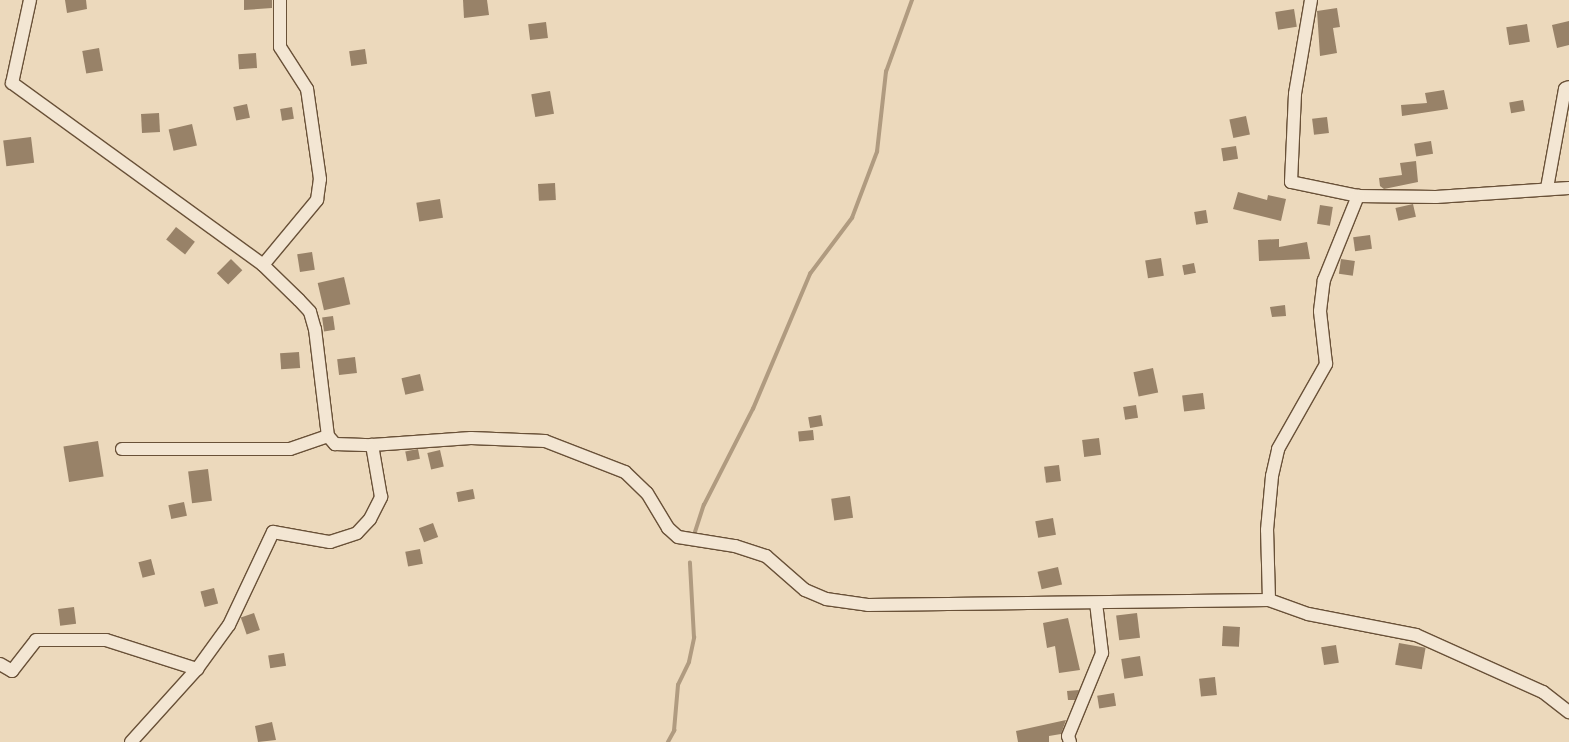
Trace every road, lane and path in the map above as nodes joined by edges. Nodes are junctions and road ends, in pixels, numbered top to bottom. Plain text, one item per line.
1 (30, 0) edge
2 (280, 0) edge
3 (1311, 0) edge
4 (1569, 88) edge
5 (1547, 188) junction
6 (1569, 188) edge
7 (1358, 196) junction
8 (263, 266) junction
9 (328, 436) junction
10 (372, 445) junction
11 (122, 449) dead end
12 (1269, 600) junction
13 (1096, 603) junction
14 (0, 664) edge
15 (197, 670) junction
16 (1569, 712) edge
17 (131, 742) edge
18 (1070, 742) edge

1 - 8 street
2 - 8 street
3 - 7 street
4 - 5 street
5 - 6 street
5 - 7 street
7 - 12 street
8 - 9 street
9 - 10 street
9 - 11 street
10 - 13 street
10 - 15 street
12 - 13 street
12 - 16 street
13 - 18 street
14 - 15 street
15 - 17 street

